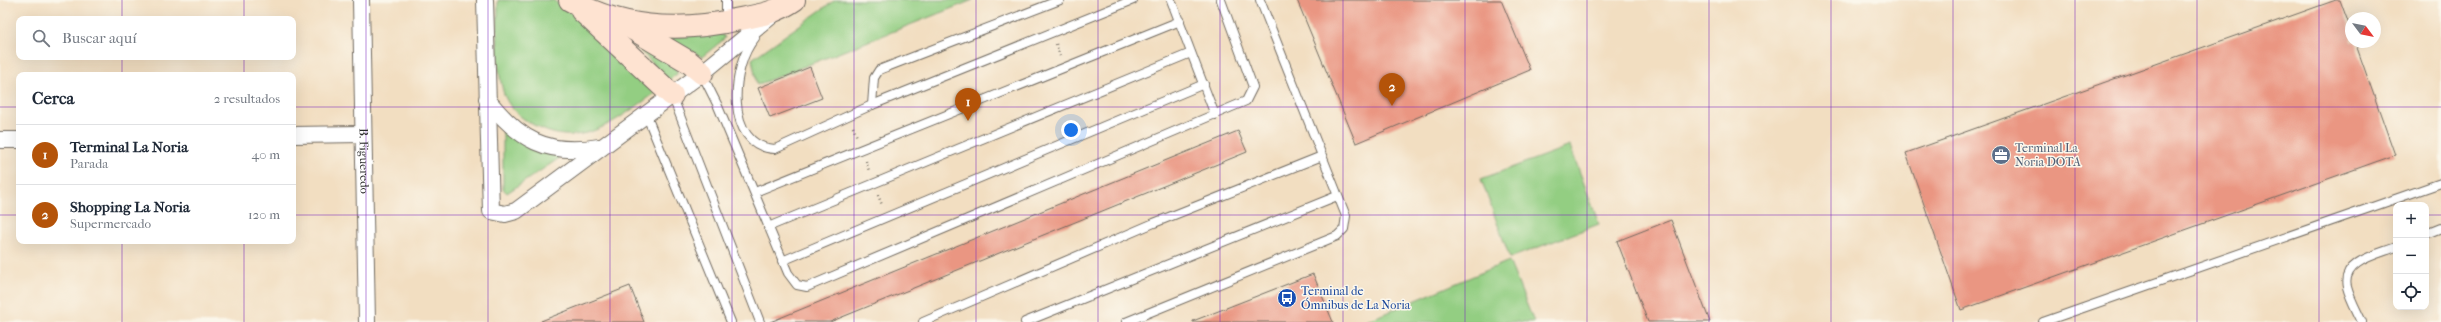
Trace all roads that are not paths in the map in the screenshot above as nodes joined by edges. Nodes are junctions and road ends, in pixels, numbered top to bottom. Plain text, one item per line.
1 (361, 0) edge
2 (485, 0) edge
3 (570, 0) edge
4 (726, 0) edge
5 (1060, 0) edge
6 (1132, 0) edge
7 (1171, 0) edge
8 (1221, 0) edge
9 (1260, 0) edge
10 (786, 6) edge
11 (618, 20) junction
12 (1180, 21) junction
13 (726, 22) junction
14 (1191, 53) junction
15 (702, 73) junction
16 (1204, 84) junction
17 (672, 95) junction
18 (487, 100) junction
19 (872, 105) junction
20 (646, 114) junction
21 (1215, 115) junction
22 (362, 134) junction
23 (296, 135) edge
24 (0, 140) edge
25 (16, 140) edge
26 (601, 147) junction
27 (1322, 156) junction
28 (2441, 183) edge
29 (755, 192) junction
30 (1337, 196) junction
31 (768, 227) junction
32 (2441, 228) edge
33 (2429, 233) edge
34 (2393, 248) edge
35 (782, 261) junction
36 (367, 322) edge
37 (731, 322) edge
38 (760, 322) edge
39 (922, 322) edge
40 (1025, 322) edge
41 (1126, 322) edge
42 (2043, 322) edge
43 (2362, 322) edge

1 - 22 street, B. Figueredo
2 - 18 street
3 - 11 street
3 - 17 street
4 - 13 lane
5 - 19 lane
6 - 19 lane
7 - 12 lane
8 - 21 lane
9 - 27 lane
10 - 13 street
10 - 15 street
10 - 19 lane
11 - 13 street
11 - 15 street
12 - 14 lane
12 - 29 lane
14 - 16 lane
14 - 31 lane
15 - 17 street
15 - 29 lane
16 - 21 lane
16 - 35 lane
17 - 20 street
17 - 38 lane
18 - 26 street
18 - 26 street
20 - 26 street
20 - 37 lane
21 - 35 lane
22 - 23 street
22 - 36 street, B. Figueredo
24 - 25 street
27 - 30 lane
27 - 39 lane
28 - 42 lane
29 - 31 lane
30 - 40 lane
30 - 41 lane
31 - 35 lane
32 - 33 lane
34 - 43 lane

